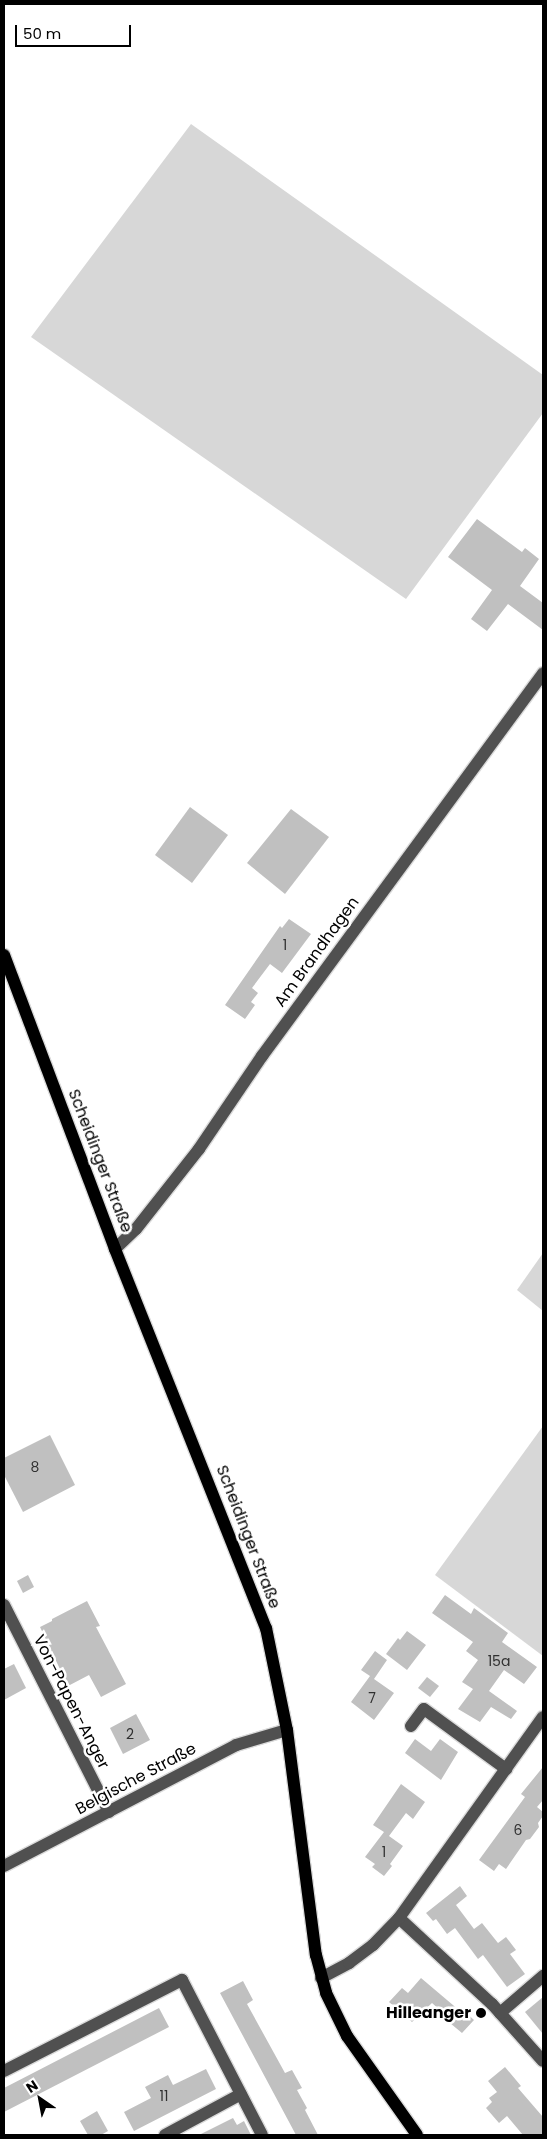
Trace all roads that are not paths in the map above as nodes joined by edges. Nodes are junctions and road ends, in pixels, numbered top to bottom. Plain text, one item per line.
1 (543, 673) edge
2 (4, 955) edge
3 (116, 1249) junction
4 (4, 1606) edge
5 (543, 1717) edge
6 (411, 1726) dead end
7 (288, 1730) junction
8 (506, 1769) junction
9 (109, 1812) junction
10 (4, 1866) edge
11 (398, 1918) junction
12 (543, 1976) edge
13 (321, 1978) junction
14 (500, 2013) junction
15 (543, 2061) edge
16 (4, 2071) edge
17 (241, 2094) junction
18 (165, 2135) edge
19 (262, 2135) edge
20 (418, 2135) edge

1 - 3 street, Am Brandhagen
2 - 3 main road, Scheidinger Straße
3 - 7 main road, Scheidinger Straße
4 - 9 street, Von-Papen-Anger
5 - 8 street
6 - 8 street
7 - 9 street, Belgische Straße
7 - 13 main road, Scheidinger Straße
8 - 11 street
9 - 10 street, Belgische Straße
11 - 13 street
11 - 14 street
12 - 14 street
13 - 20 main road, Scheidinger Straße
14 - 15 street
16 - 17 street
17 - 18 street
17 - 19 street

